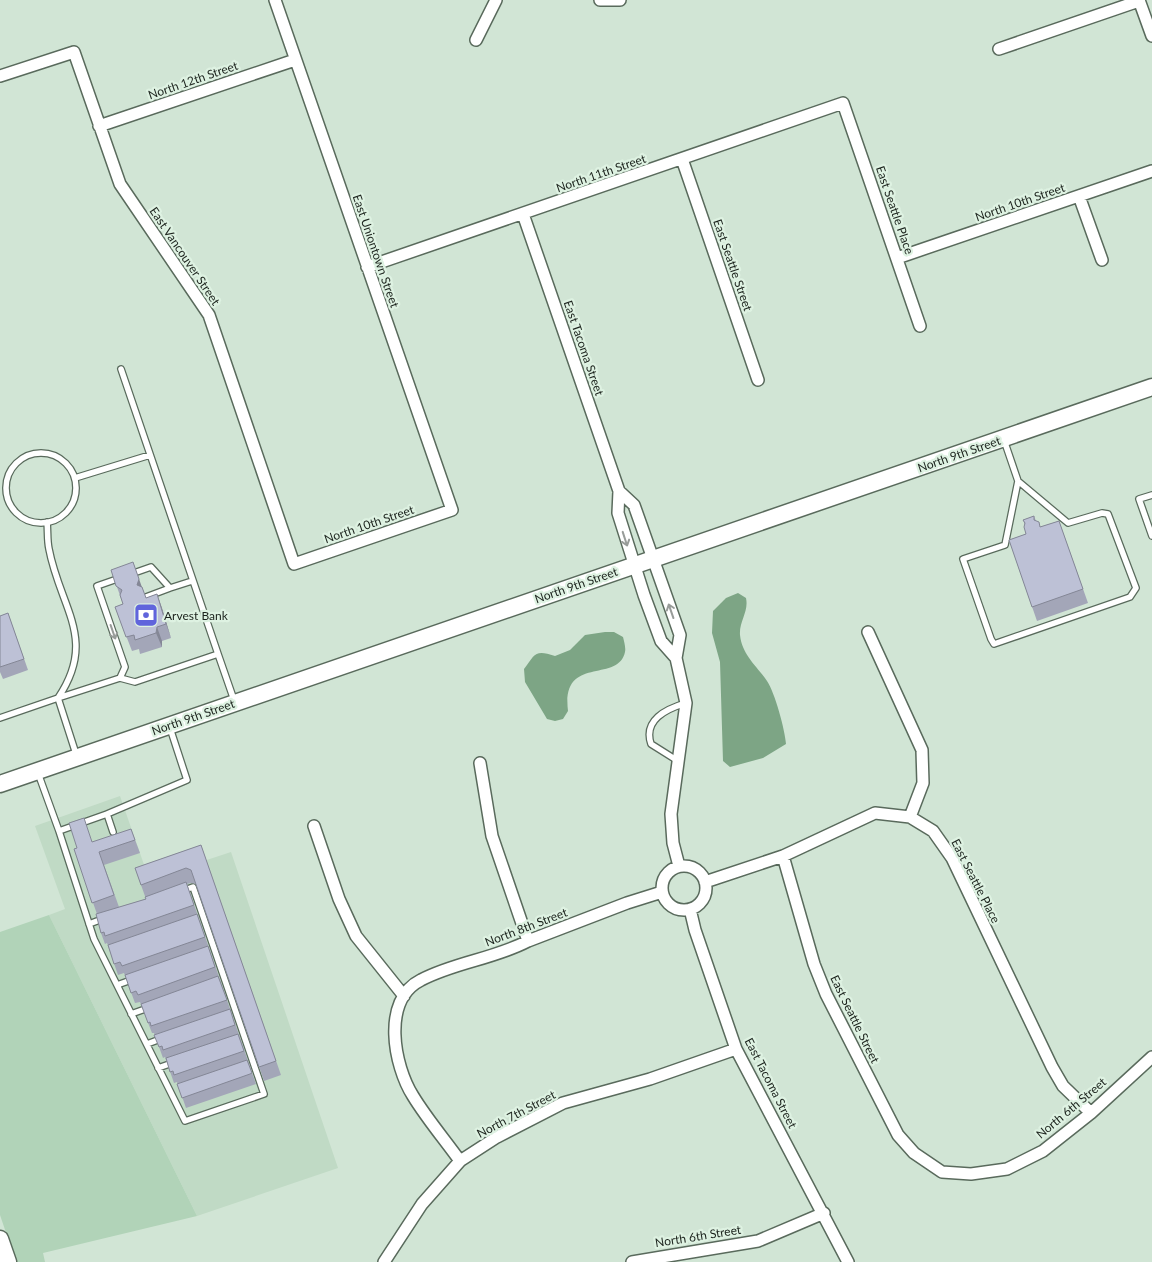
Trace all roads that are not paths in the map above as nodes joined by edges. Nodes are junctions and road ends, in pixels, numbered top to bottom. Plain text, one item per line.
1 (275, 0) edge
2 (496, 0) edge
3 (600, 0) edge
4 (620, 0) edge
5 (1139, 1) edge
6 (1152, 36) edge
7 (476, 40) dead end
8 (999, 49) dead end
9 (295, 60) junction
10 (0, 76) edge
11 (843, 103) joint
12 (99, 126) junction
13 (682, 159) junction
14 (1152, 171) edge
15 (1079, 196) junction
16 (523, 214) junction
17 (897, 258) junction
18 (1102, 260) dead end
19 (367, 266) junction
20 (920, 326) dead end
21 (121, 369) dead end
22 (758, 380) dead end
23 (1152, 387) edge
24 (1003, 438) junction
25 (150, 455) junction
26 (75, 478) junction
27 (1018, 481) junction
28 (619, 491) junction
29 (1152, 494) edge
30 (8, 500) junction
31 (0, 502) edge
32 (452, 510) joint
33 (47, 522) junction
34 (1068, 523) junction
35 (1060, 526) edge
36 (1152, 536) edge
37 (1012, 542) edge
38 (1004, 545) junction
39 (654, 558) junction
40 (294, 564) joint
41 (634, 565) junction
42 (192, 581) junction
43 (170, 588) junction
44 (146, 597) edge
45 (114, 608) edge
46 (106, 610) junction
47 (868, 632) dead end
48 (218, 654) junction
49 (676, 658) junction
50 (120, 678) junction
51 (58, 698) junction
52 (235, 702) junction
53 (686, 703) junction
54 (0, 718) edge
55 (169, 725) junction
56 (77, 757) junction
57 (678, 762) junction
58 (480, 763) dead end
59 (37, 771) junction
60 (0, 784) edge
61 (107, 814) junction
62 (910, 817) junction
63 (314, 826) dead end
64 (58, 831) junction
65 (113, 832) dead end
66 (784, 856) junction
67 (679, 866) junction
68 (705, 882) junction
69 (662, 892) junction
70 (174, 894) edge
71 (690, 909) junction
72 (108, 917) edge
73 (203, 919) junction
74 (194, 922) edge
75 (89, 924) junction
76 (528, 941) junction
77 (111, 951) edge
78 (215, 951) junction
79 (101, 954) junction
80 (206, 954) edge
81 (143, 976) edge
82 (225, 981) junction
83 (216, 984) edge
84 (117, 985) junction
85 (404, 996) junction
86 (159, 1004) edge
87 (131, 1014) junction
88 (236, 1014) junction
89 (227, 1016) edge
90 (174, 1035) edge
91 (245, 1039) junction
92 (236, 1042) edge
93 (147, 1044) junction
94 (736, 1049) junction
95 (1152, 1057) edge
96 (184, 1059) edge
97 (254, 1065) junction
98 (158, 1068) junction
99 (245, 1068) edge
100 (180, 1090) edge
101 (171, 1093) junction
102 (1091, 1113) junction
103 (460, 1161) junction
104 (942, 1172) joint
105 (824, 1213) junction
106 (0, 1239) edge
107 (8, 1262) edge
108 (384, 1262) edge
109 (632, 1262) edge
110 (848, 1262) edge

1 - 9 street, East Uniontown Street
2 - 7 street
3 - 4 street
5 - 6 street
5 - 8 street
9 - 12 street, North 12th Street
9 - 19 street, East Uniontown Street
10 - 12 street, East Vancouver Street
11 - 13 street, North 11th Street
11 - 17 street, East Seattle Place
12 - 40 street, East Vancouver Street
13 - 16 street, North 11th Street
13 - 22 street, East Seattle Street
14 - 15 street, North 10th Street
15 - 17 street, North 10th Street
15 - 18 street
16 - 19 street, North 11th Street
16 - 28 street, East Tacoma Street
17 - 20 street, East Seattle Place
19 - 32 street, East Uniontown Street
21 - 25 lane
23 - 24 main road, North 9th Street
24 - 27 lane
24 - 39 main road, North 9th Street
25 - 26 lane
25 - 42 lane
26 - 30 lane
26 - 33 lane
27 - 34 lane
27 - 38 lane
28 - 39 street, East Tacoma Street
28 -> 41 street, East Tacoma Street
29 - 36 lane
30 - 31 lane
30 - 33 lane
32 - 40 street, North 10th Street
33 - 51 lane
34 - 35 lane
34 - 38 lane
37 - 38 lane
39 - 41 main road, North 9th Street
49 -> 39 street, East Tacoma Street
41 - 49 street, East Tacoma Street
41 - 52 main road, North 9th Street
42 - 43 lane
42 - 48 lane
43 - 44 lane
43 - 46 lane
45 - 46 lane
46 -> 50 lane
47 - 62 street
48 - 50 lane
48 - 52 lane
49 - 53 street, East Tacoma Street
50 - 51 lane
51 - 54 lane
51 - 56 lane
52 - 55 main road, North 9th Street
53 - 57 street, East Tacoma Street
53 - 57 lane
55 - 56 main road, North 9th Street
55 - 61 lane
56 - 59 main road, North 9th Street
57 - 67 street, East Tacoma Street
58 - 76 street
59 - 60 main road, North 9th Street
59 - 64 lane
61 - 64 lane
61 - 65 lane
62 - 66 street
62 - 102 street, East Seattle Place
63 - 85 street
64 - 75 lane
66 - 68 street
66 - 104 street, East Seattle Street
67 - 68 street
67 - 69 street
68 - 71 street
69 - 71 street
69 - 76 street, North 8th Street
70 - 73 lane
71 - 94 street, East Tacoma Street
72 - 75 lane
73 - 74 lane
73 - 78 lane
75 - 79 lane
76 - 85 street, North 8th Street
77 - 79 lane
78 - 80 lane
78 - 82 lane
79 - 84 lane
81 - 84 lane
82 - 83 lane
82 - 88 lane
84 - 87 lane
85 - 103 street
86 - 87 lane
87 - 93 lane
88 - 89 lane
88 - 91 lane
90 - 93 lane
91 - 92 lane
91 - 97 lane
93 - 98 lane
94 - 103 street, North 7th Street
94 - 105 street, East Tacoma Street
95 - 102 street, North 6th Street
96 - 98 lane
97 - 99 lane
97 - 101 lane
98 - 101 lane
100 - 101 lane
102 - 104 street, North 6th Street
103 - 108 street, North 7th Street
105 - 109 street, North 6th Street
105 - 110 street, East Tacoma Street
106 - 107 main road

